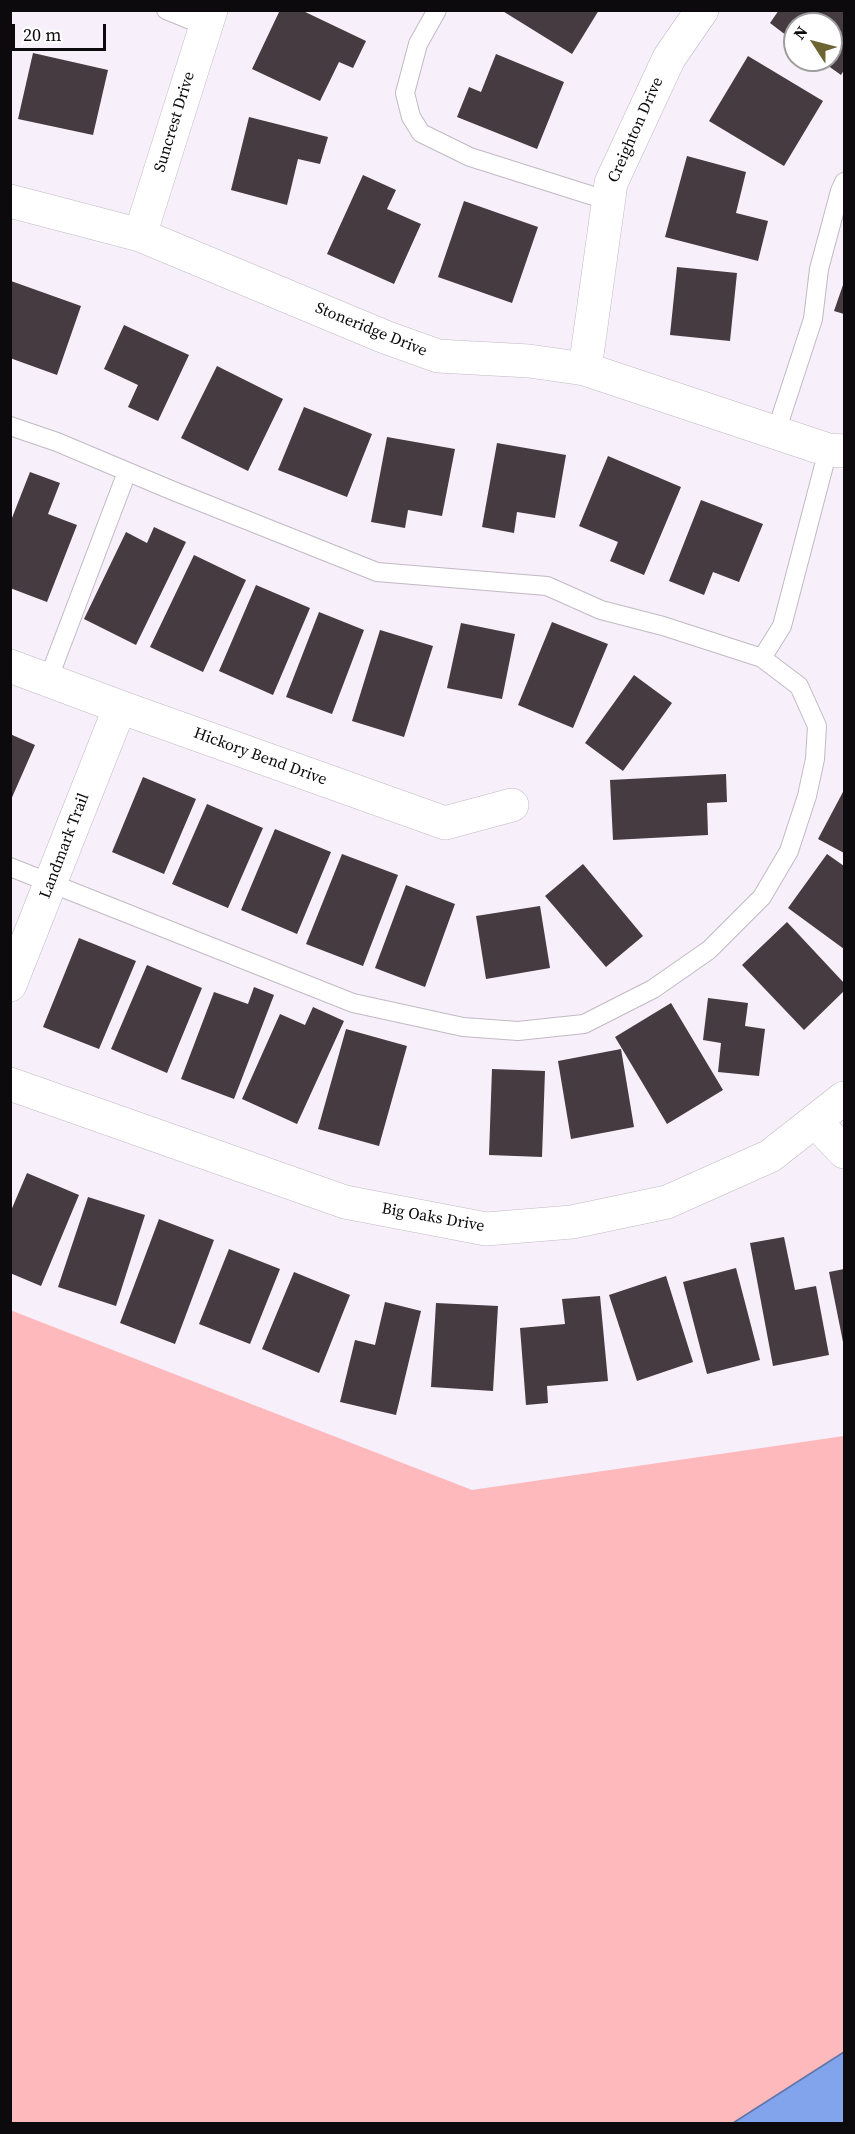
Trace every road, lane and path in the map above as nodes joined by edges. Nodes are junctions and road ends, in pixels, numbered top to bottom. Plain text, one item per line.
1 (166, 10) edge
2 (437, 10) edge
3 (702, 10) edge
4 (208, 18) edge
5 (844, 182) edge
6 (10, 201) edge
7 (609, 201) junction
8 (140, 235) junction
9 (585, 369) junction
10 (10, 426) edge
11 (776, 432) junction
12 (836, 450) edge
13 (128, 472) junction
14 (762, 658) junction
15 (10, 666) edge
16 (48, 680) junction
17 (120, 707) junction
18 (512, 805) dead end
19 (10, 867) edge
20 (51, 882) junction
21 (10, 986) edge
22 (10, 1084) edge
23 (844, 1098) edge
24 (816, 1122) junction
25 (844, 1152) edge

1 - 4 lane
2 - 7 lane
3 - 7 street, Creighton Drive
4 - 8 street, Suncrest Drive
5 - 11 lane
6 - 8 street, Stoneridge Drive
7 - 9 street, Creighton Drive
8 - 9 street, Stoneridge Drive
9 - 11 street, Stoneridge Drive
10 - 13 lane
11 - 12 street, Stoneridge Drive
12 - 14 lane
13 - 14 lane
13 - 16 lane
14 - 20 lane
15 - 16 street, Hickory Bend Drive
16 - 17 street, Hickory Bend Drive
17 - 18 street, Hickory Bend Drive
17 - 20 street, Landmark Trail
19 - 20 lane
20 - 21 street, Landmark Trail
22 - 24 street, Big Oaks Drive
23 - 24 street, Big Oaks Drive
24 - 25 street

